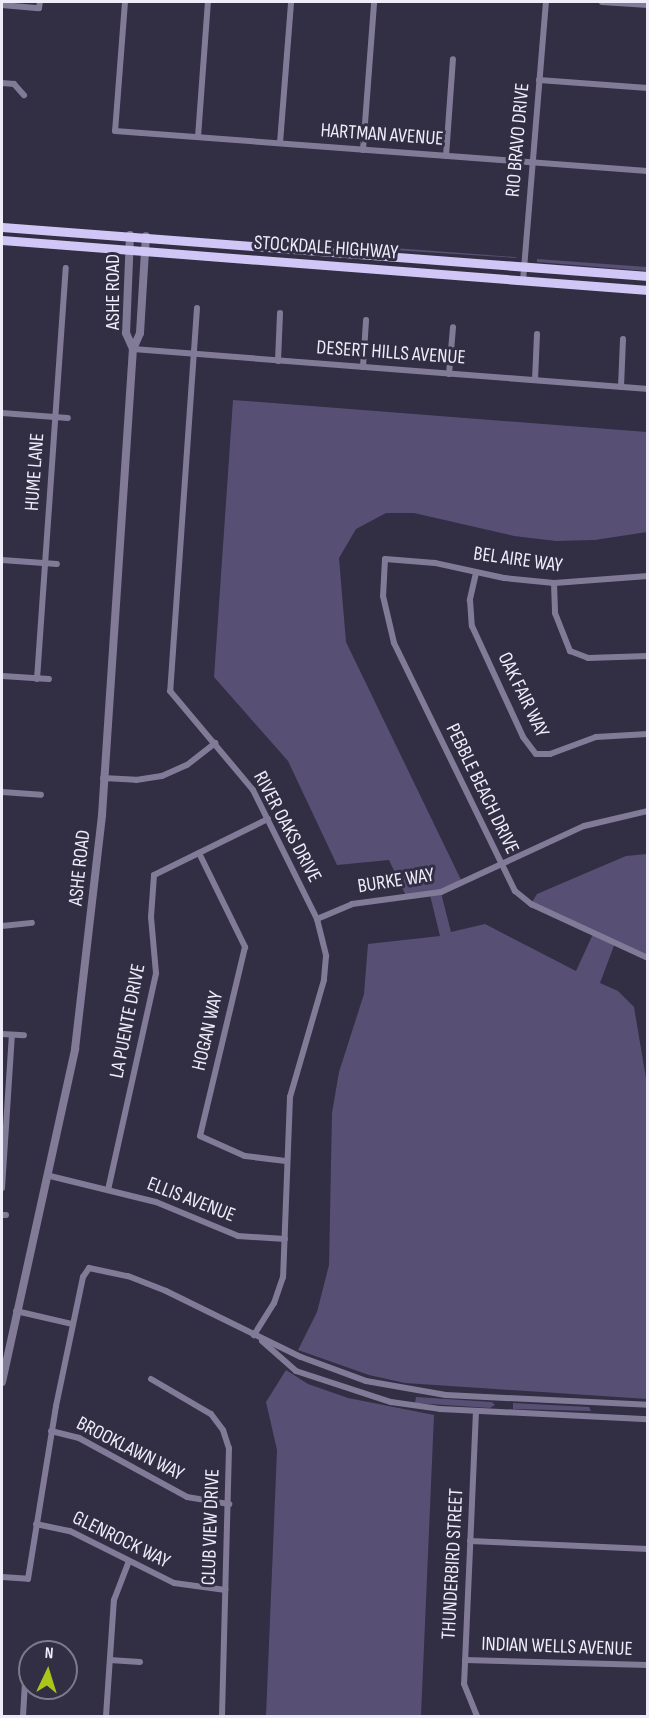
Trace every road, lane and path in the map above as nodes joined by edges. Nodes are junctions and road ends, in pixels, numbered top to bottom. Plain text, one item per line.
1 (125, 2) edge
2 (208, 2) edge
3 (291, 2) edge
4 (374, 2) edge
5 (546, 2) edge
6 (602, 2) edge
7 (2, 5) edge
8 (40, 5) edge
9 (648, 5) edge
10 (453, 59) dead end
11 (539, 80) junction
12 (2, 83) edge
13 (648, 88) edge
14 (24, 95) dead end
15 (198, 137) junction
16 (280, 144) junction
17 (363, 150) junction
18 (446, 156) junction
19 (533, 163) junction
20 (648, 171) edge
21 (2, 227) edge
22 (130, 235) junction
23 (146, 236) junction
24 (2, 240) edge
25 (130, 251) junction
26 (145, 252) junction
27 (524, 267) junction
28 (66, 268) dead end
29 (648, 276) edge
30 (523, 281) junction
31 (648, 290) edge
32 (197, 308) dead end
33 (280, 313) dead end
34 (366, 320) dead end
35 (453, 327) dead end
36 (537, 333) dead end
37 (623, 339) dead end
38 (133, 349) junction
39 (194, 354) junction
40 (278, 361) junction
41 (363, 367) junction
42 (449, 374) junction
43 (535, 380) junction
44 (621, 387) junction
45 (648, 389) edge
46 (2, 413) edge
47 (56, 417) junction
48 (68, 418) dead end
49 (385, 559) joint
50 (2, 560) edge
51 (45, 563) junction
52 (57, 564) dead end
53 (476, 573) junction
54 (648, 576) edge
55 (554, 583) junction
56 (648, 656) edge
57 (2, 676) edge
58 (37, 679) junction
59 (49, 680) dead end
60 (648, 734) edge
61 (215, 743) junction
62 (103, 778) junction
63 (2, 792) edge
64 (41, 795) dead end
65 (648, 811) edge
66 (268, 819) junction
67 (199, 853) junction
68 (501, 866) junction
69 (317, 919) junction
70 (32, 923) dead end
71 (2, 926) edge
72 (648, 958) edge
73 (2, 1034) edge
74 (12, 1035) junction
75 (24, 1035) dead end
76 (286, 1161) junction
77 (50, 1176) junction
78 (2, 1188) edge
79 (108, 1190) junction
80 (285, 1239) junction
81 (16, 1311) junction
82 (72, 1324) junction
83 (254, 1335) junction
84 (151, 1379) dead end
85 (2, 1382) edge
86 (406, 1390) junction
87 (502, 1398) junction
88 (597, 1402) junction
89 (404, 1404) junction
90 (648, 1405) edge
91 (476, 1411) junction
92 (502, 1412) junction
93 (596, 1416) junction
94 (648, 1419) edge
95 (51, 1431) junction
96 (229, 1504) junction
97 (36, 1524) junction
98 (470, 1541) junction
99 (648, 1549) edge
100 (128, 1563) junction
101 (2, 1577) edge
102 (226, 1590) junction
103 (110, 1660) junction
104 (465, 1660) junction
105 (140, 1662) dead end
106 (648, 1665) edge
107 (24, 1700) edge
108 (23, 1716) edge
109 (106, 1716) edge
110 (222, 1716) edge
111 (477, 1716) edge

1 - 15 street, HARTMAN AVENUE
2 - 15 street
3 - 16 street
4 - 17 street
5 - 11 street, RIO BRAVO DRIVE
6 - 9 street
7 - 8 street
10 - 18 street
11 - 13 street
11 - 19 street, RIO BRAVO DRIVE
12 - 14 street
15 - 16 street, HARTMAN AVENUE
16 - 17 street, HARTMAN AVENUE
17 - 18 street, HARTMAN AVENUE
18 - 19 street, HARTMAN AVENUE
19 - 20 street, HARTMAN AVENUE
19 - 27 street, RIO BRAVO DRIVE
21 - 22 main road, STOCKDALE HIGHWAY
22 - 23 main road, STOCKDALE HIGHWAY
22 - 25 street, ASHE ROAD
23 - 26 street, ASHE ROAD
23 - 27 main road, STOCKDALE HIGHWAY
24 - 25 main road, STOCKDALE HIGHWAY
25 - 26 main road, STOCKDALE HIGHWAY
25 - 38 street, ASHE ROAD
26 - 30 main road, STOCKDALE HIGHWAY
26 - 38 street, ASHE ROAD
27 - 29 main road, STOCKDALE HIGHWAY
27 - 30 street, RIO BRAVO DRIVE
28 - 47 street, HUME LANE
30 - 31 main road, STOCKDALE HIGHWAY
32 - 39 street, RIVER OAKS DRIVE
33 - 40 street
34 - 41 street
35 - 42 street
36 - 43 street
37 - 44 street
38 - 39 street, DESERT HILLS AVENUE
38 - 62 street, ASHE ROAD
39 - 40 street, DESERT HILLS AVENUE
39 - 61 street, RIVER OAKS DRIVE
40 - 41 street, DESERT HILLS AVENUE
41 - 42 street, DESERT HILLS AVENUE
42 - 43 street, DESERT HILLS AVENUE
43 - 44 street, DESERT HILLS AVENUE
44 - 45 street, DESERT HILLS AVENUE
46 - 47 street
47 - 48 street
47 - 51 street, HUME LANE
49 - 53 street, BEL AIRE WAY
49 - 68 street, PEBBLE BEACH DRIVE
50 - 51 street
51 - 52 street
51 - 58 street, HUME LANE
53 - 55 street, BEL AIRE WAY
53 - 60 street, OAK FAIR WAY
54 - 55 street, BEL AIRE WAY
55 - 56 street
57 - 58 street
58 - 59 street
61 - 62 street
61 - 66 street, RIVER OAKS DRIVE
62 - 77 street, ASHE ROAD
63 - 64 street
65 - 68 street, BURKE WAY
66 - 67 street, LA PUENTE DRIVE
66 - 69 street, RIVER OAKS DRIVE
67 - 76 street, HOGAN WAY
67 - 79 street, LA PUENTE DRIVE
68 - 69 street, BURKE WAY
68 - 72 street, PEBBLE BEACH DRIVE
69 - 76 street, RIVER OAKS DRIVE
70 - 71 street
73 - 74 street
74 - 75 street
74 - 78 street
76 - 80 street, RIVER OAKS DRIVE
77 - 79 street, ELLIS AVENUE
77 - 81 street, ASHE ROAD
79 - 80 street, ELLIS AVENUE
80 - 83 street, RIVER OAKS DRIVE
81 - 82 street
81 - 85 street, ASHE ROAD
82 - 83 street
82 - 95 street
83 - 86 street
83 - 89 street
84 - 96 street, CLUB VIEW DRIVE
86 - 87 street
86 - 89 street
87 - 88 street
87 - 92 street
88 - 90 street
88 - 93 street
89 - 91 street
91 - 92 street
91 - 98 street, THUNDERBIRD STREET
92 - 93 street
93 - 94 street
95 - 96 street, BROOKLAWN WAY
95 - 97 street
96 - 102 street, CLUB VIEW DRIVE
97 - 100 street, GLENROCK WAY
97 - 101 street
98 - 99 street
98 - 104 street, THUNDERBIRD STREET
100 - 102 street, GLENROCK WAY
100 - 103 street
102 - 110 street, CLUB VIEW DRIVE
103 - 105 street
103 - 109 street
104 - 106 street, INDIAN WELLS AVENUE
104 - 111 street, THUNDERBIRD STREET
107 - 108 street

